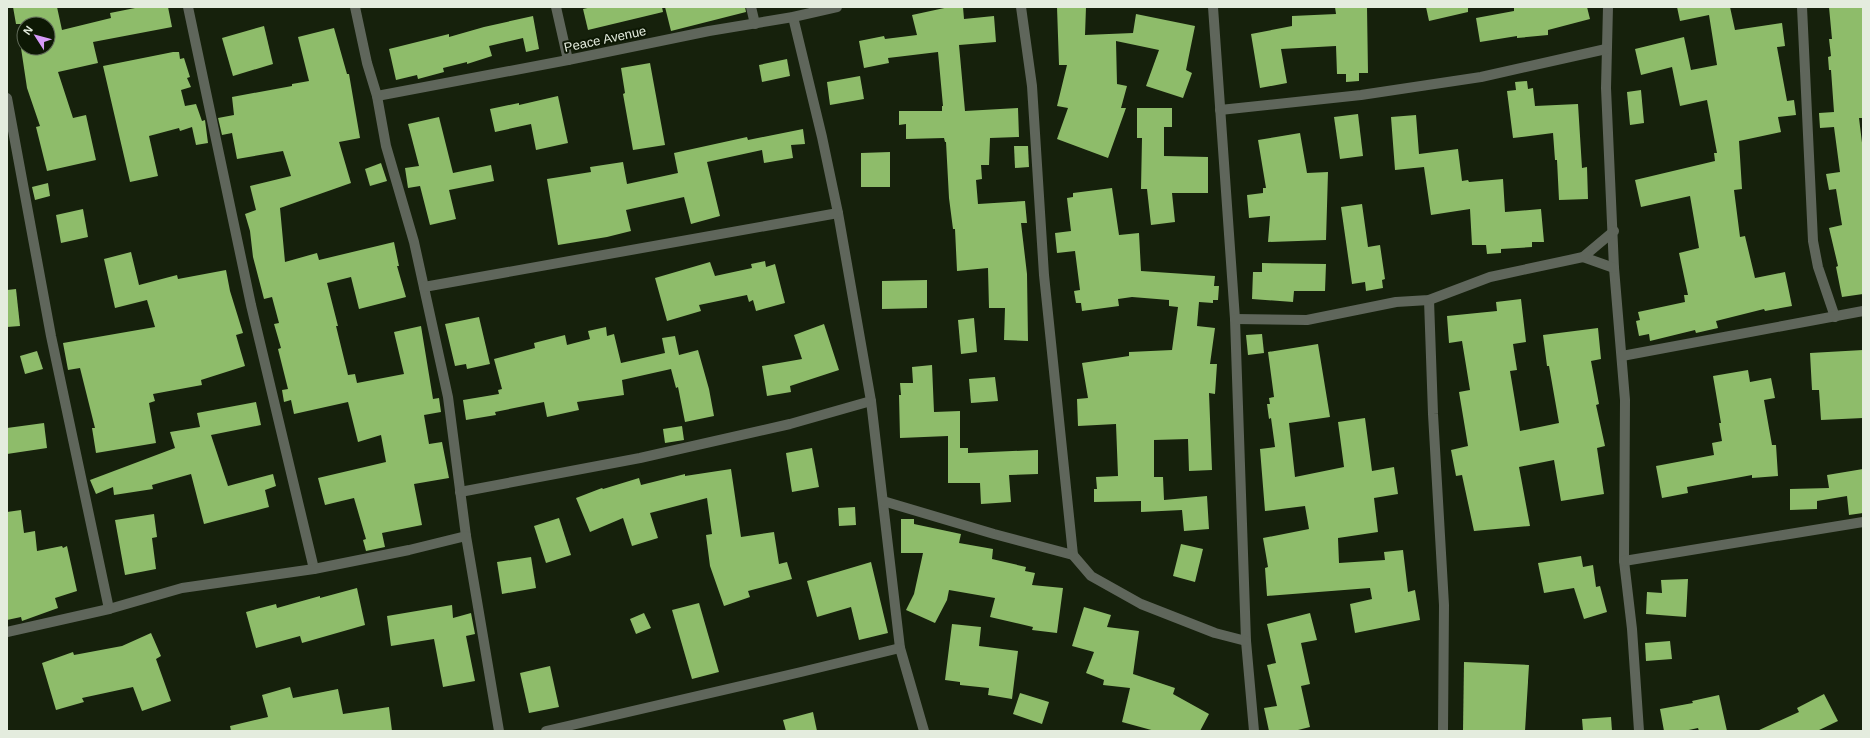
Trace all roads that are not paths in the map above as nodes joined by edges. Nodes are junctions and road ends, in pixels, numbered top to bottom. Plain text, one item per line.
1 (188, 7) edge
2 (355, 7) edge
3 (556, 7) edge
4 (751, 7) edge
5 (837, 7) edge
6 (1021, 7) edge
7 (1212, 7) edge
8 (1608, 7) edge
9 (1802, 7) edge
10 (793, 17) junction
11 (755, 24) junction
12 (1606, 49) junction
13 (568, 60) junction
14 (377, 96) junction
15 (7, 98) edge
16 (1220, 110) junction
17 (838, 213) junction
18 (1614, 231) junction
19 (1582, 257) junction
20 (1614, 268) junction
21 (424, 287) junction
22 (1429, 300) junction
23 (1863, 312) edge
24 (1835, 317) junction
25 (1235, 319) junction
26 (1622, 356) junction
27 (871, 401) junction
28 (460, 492) junction
29 (883, 501) junction
30 (1863, 522) edge
31 (466, 536) junction
32 (1073, 555) junction
33 (1624, 561) junction
34 (314, 568) junction
35 (109, 609) junction
36 (7, 632) edge
37 (1246, 641) junction
38 (900, 648) junction
39 (498, 731) edge
40 (546, 731) edge
41 (924, 731) edge
42 (1254, 731) edge
43 (1443, 731) edge
44 (1639, 731) edge

1 - 34 street
2 - 14 street
3 - 13 street
4 - 11 street
5 - 10 street, Peace Avenue
6 - 32 street
7 - 16 street
8 - 12 street
9 - 24 street
10 - 11 street, Peace Avenue
10 - 17 street
11 - 13 street, Peace Avenue
12 - 16 street
12 - 18 street
13 - 14 street, Peace Avenue
14 - 21 street
15 - 35 street
16 - 25 street
17 - 21 street
17 - 27 street
18 - 19 street
18 - 20 street
19 - 20 street
19 - 22 street
20 - 26 street
21 - 28 street
22 - 25 street
22 - 43 street
23 - 24 street
24 - 26 street
25 - 37 street
26 - 33 street
27 - 28 street
27 - 29 street
28 - 31 street
29 - 32 street
29 - 38 street
30 - 33 street
31 - 34 street
31 - 39 street
32 - 37 street
33 - 44 street
34 - 35 street
35 - 36 street
37 - 42 street
38 - 40 street
38 - 41 street

